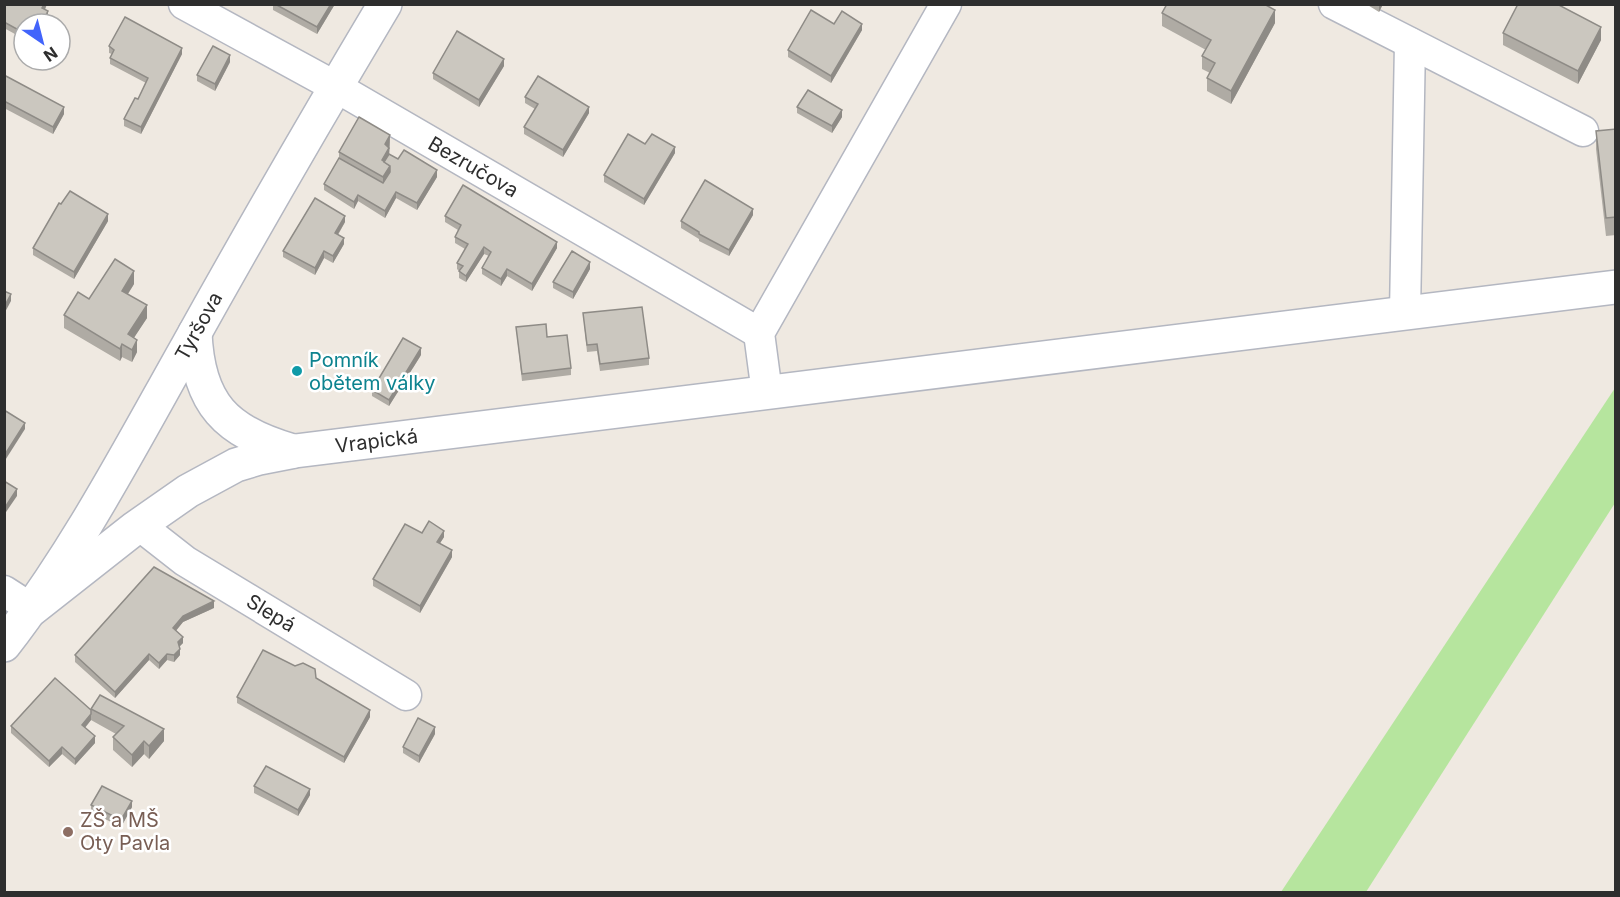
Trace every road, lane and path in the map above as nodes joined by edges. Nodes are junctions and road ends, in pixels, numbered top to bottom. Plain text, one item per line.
1 (184, 4) edge
2 (385, 4) edge
3 (946, 4) edge
4 (1334, 4) edge
5 (1410, 43) junction
6 (336, 87) junction
7 (1583, 131) dead end
8 (1616, 287) edge
9 (1405, 313) junction
10 (195, 333) junction
11 (759, 333) junction
12 (767, 393) junction
13 (295, 451) junction
14 (139, 525) junction
15 (4, 591) edge
16 (32, 609) junction
17 (4, 645) edge
18 (406, 694) dead end

1 - 6 street, Bezručova
2 - 6 street, Tyršova
3 - 11 street
4 - 5 street
5 - 7 street
5 - 9 street
6 - 10 street, Tyršova
6 - 11 street, Bezručova
8 - 9 street, Vrapická
9 - 12 street, Vrapická
10 - 13 street
10 - 16 street, Tyršova
11 - 12 street
12 - 13 street, Vrapická
13 - 14 street, Vrapická
14 - 16 street, Vrapická
14 - 18 street, Slepá
15 - 16 street
16 - 17 street, Tyršova

